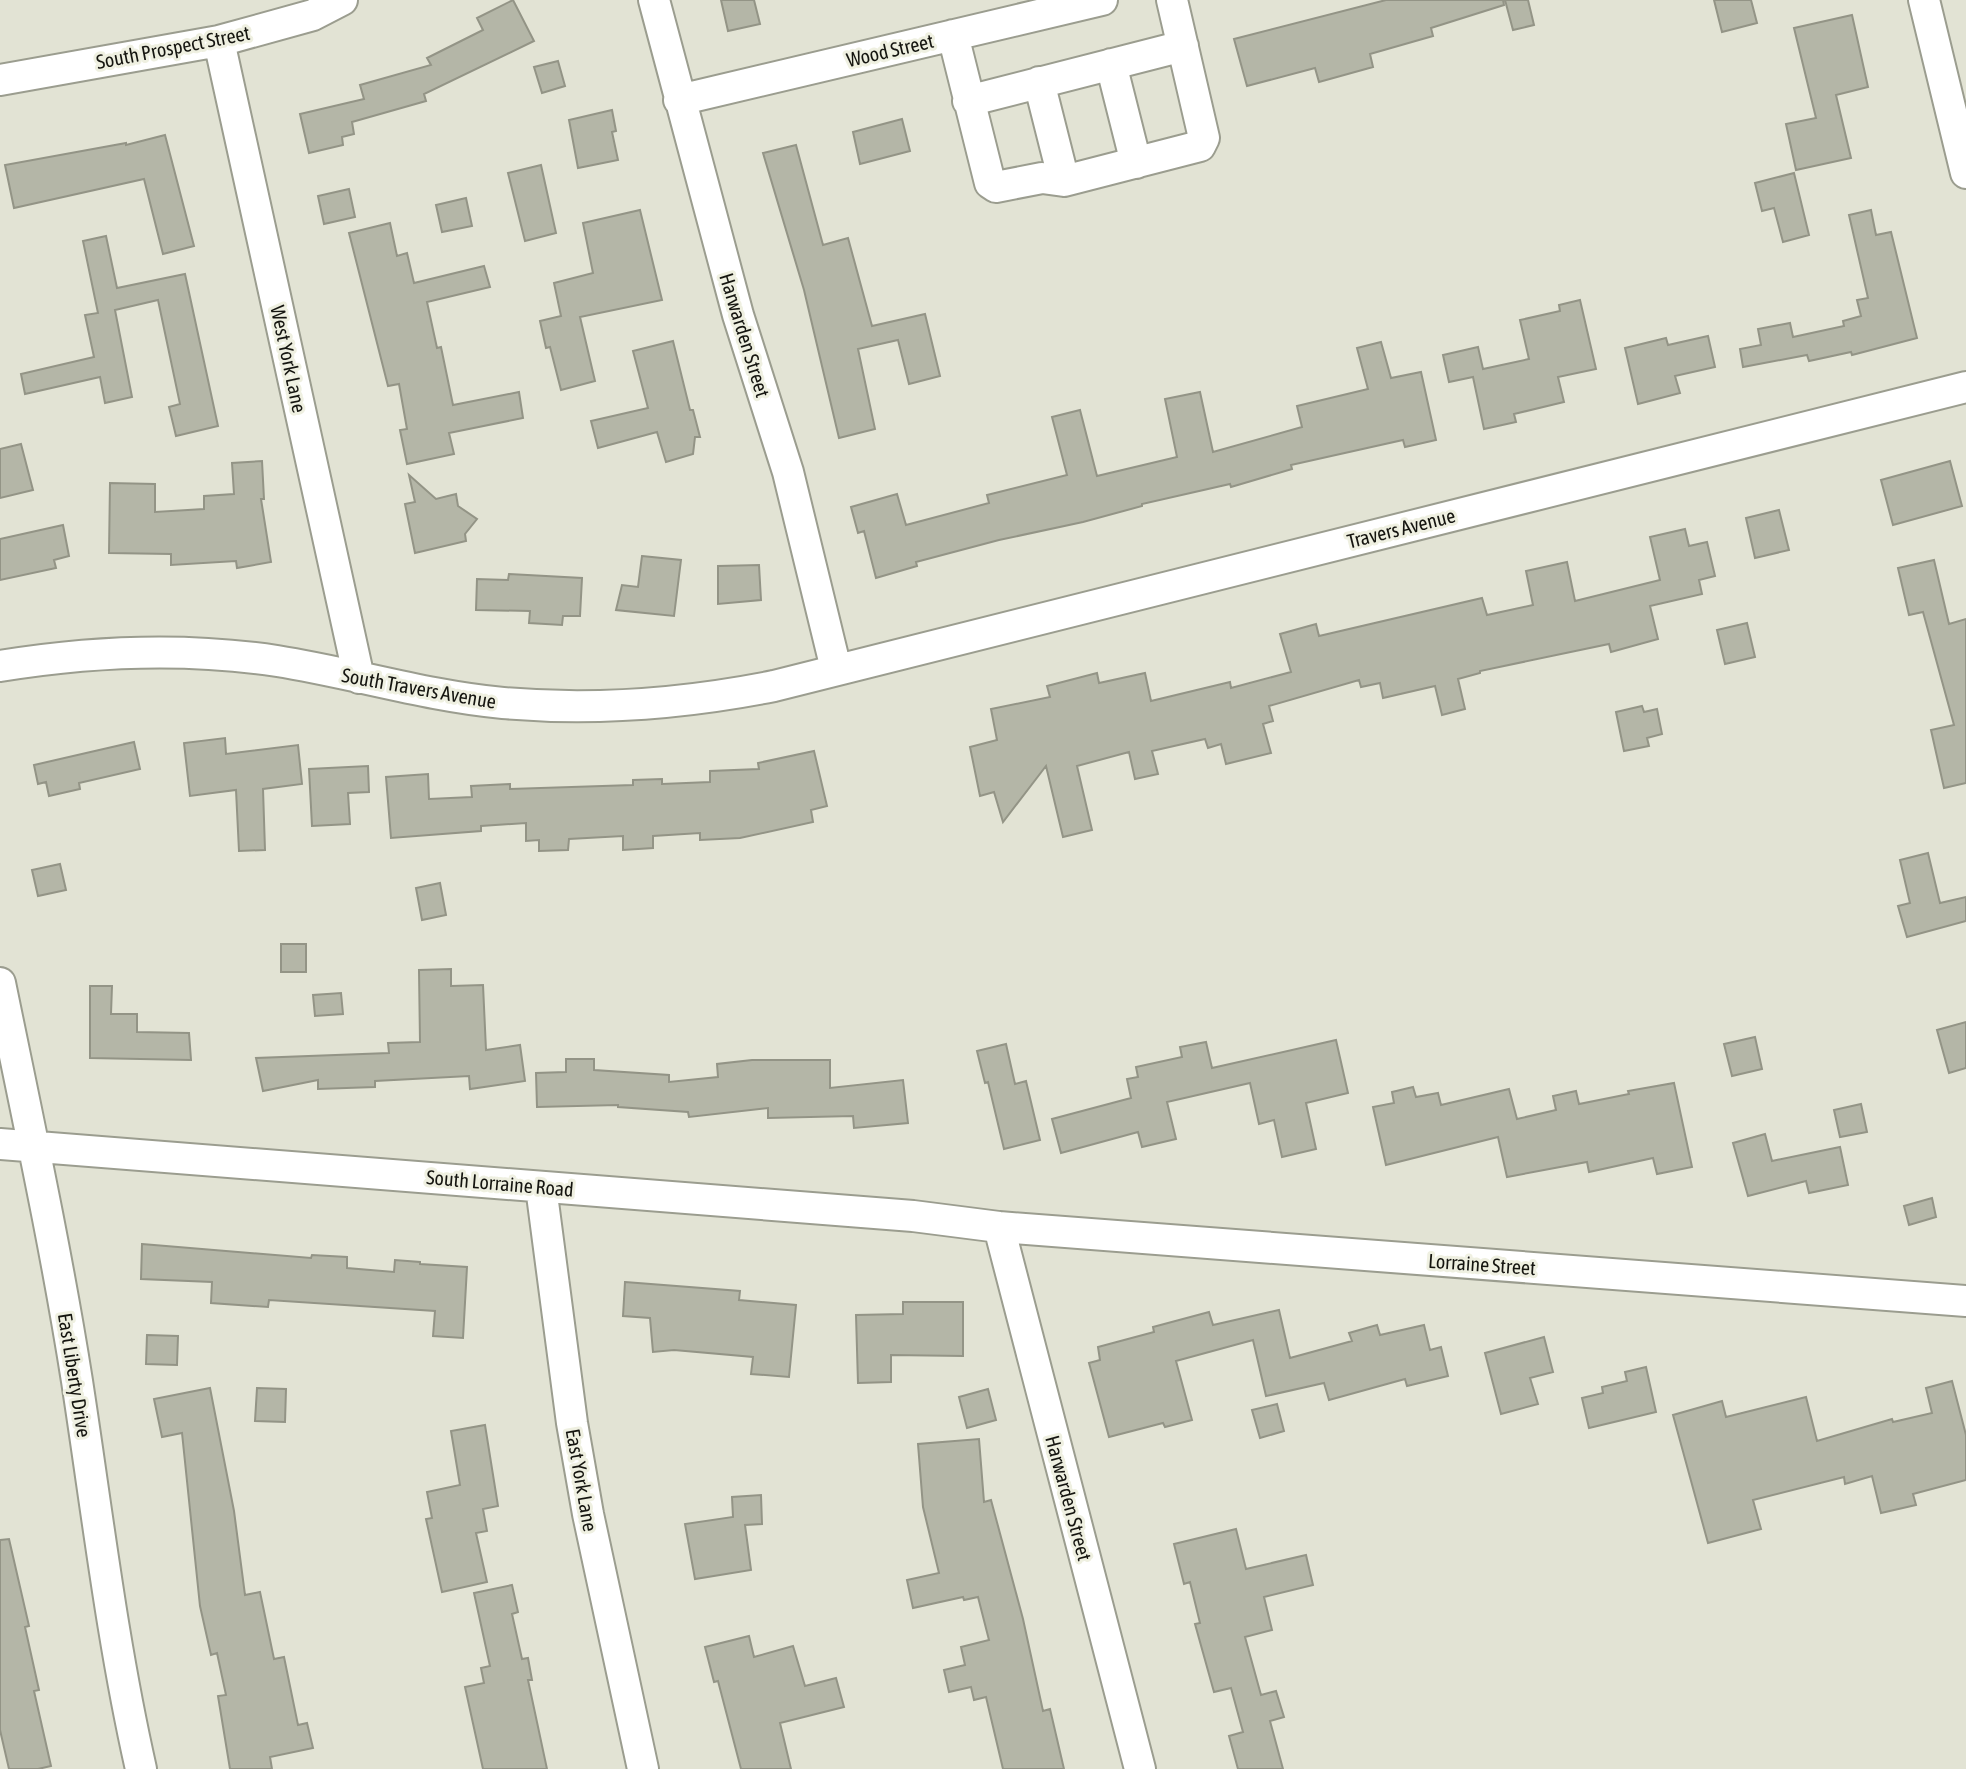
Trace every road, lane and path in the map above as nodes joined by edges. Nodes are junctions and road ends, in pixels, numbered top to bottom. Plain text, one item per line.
1 (342, 0) edge
2 (654, 0) edge
3 (1102, 0) edge
4 (1172, 0) edge
5 (1924, 0) edge
6 (953, 35) junction
7 (219, 41) junction
8 (1183, 46) junction
9 (1111, 64) junction
10 (0, 80) edge
11 (1039, 82) junction
12 (679, 100) junction
13 (968, 101) junction
14 (1136, 163) junction
15 (1966, 173) edge
16 (1064, 181) junction
17 (1966, 387) edge
18 (0, 666) edge
19 (836, 669) junction
20 (359, 678) junction
21 (0, 983) edge
22 (0, 1144) edge
23 (34, 1147) junction
24 (541, 1187) junction
25 (999, 1227) junction
26 (1966, 1301) edge
27 (141, 1769) edge
28 (643, 1769) edge
29 (1140, 1769) edge

1 - 7 street, South Prospect Street
2 - 12 street, Harwarden Street
3 - 6 street, Wood Street
4 - 8 street
5 - 15 street
6 - 12 street, Wood Street
6 - 13 street
7 - 10 street, South Prospect Street
7 - 20 street, West York Lane
8 - 9 street
8 - 14 street
9 - 11 street
9 - 14 street
11 - 13 street
11 - 16 street
12 - 19 street, Harwarden Street
13 - 16 street
14 - 16 street
17 - 19 street, Travers Avenue
18 - 20 street, South Travers Avenue
19 - 20 street, South Travers Avenue
21 - 23 street, East Liberty Drive
22 - 23 street, South Lorraine Road
23 - 24 street, South Lorraine Road
23 - 27 street, East Liberty Drive
24 - 25 street, South Lorraine Road
24 - 28 street, East York Lane
25 - 26 street, Lorraine Street
25 - 29 street, Harwarden Street

